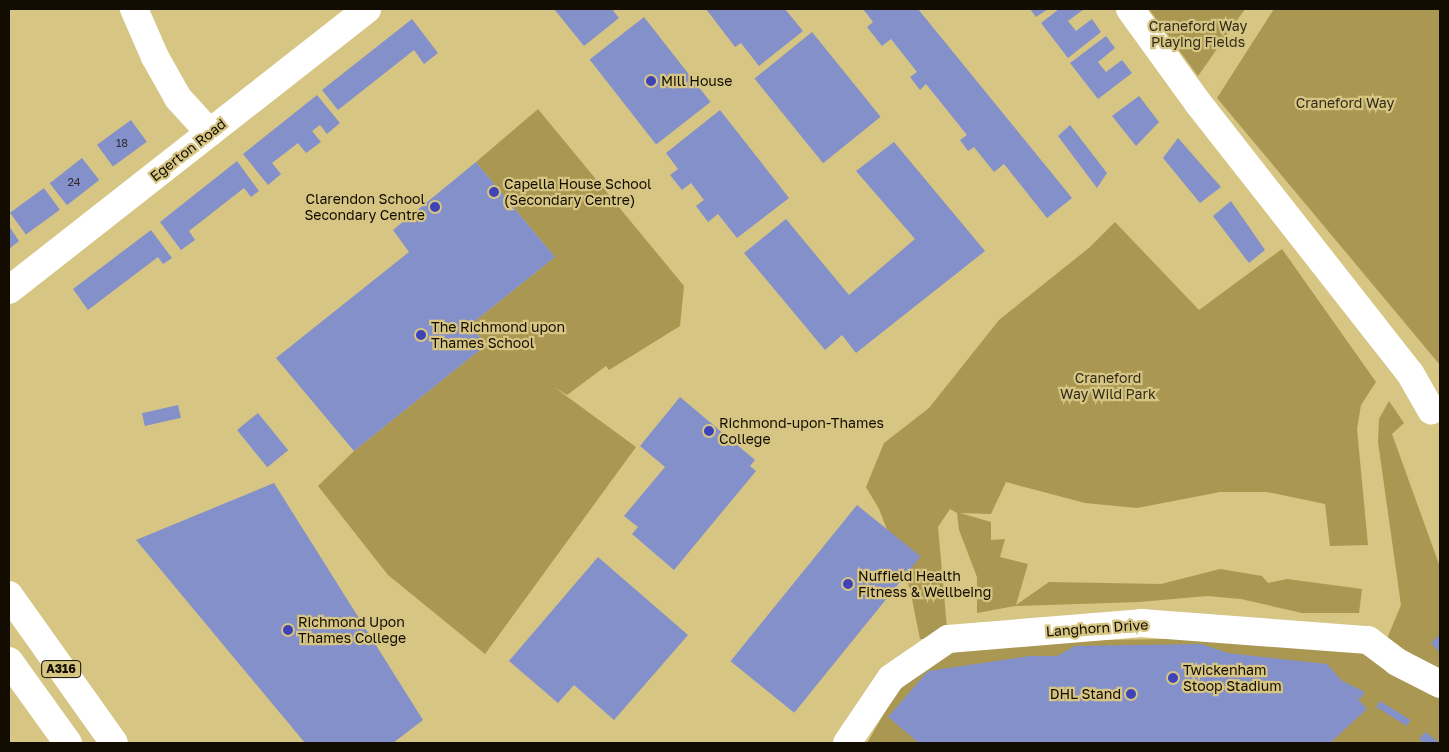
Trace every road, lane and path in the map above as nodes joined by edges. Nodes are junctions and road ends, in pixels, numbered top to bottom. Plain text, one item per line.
1 (134, 9) edge
2 (367, 9) edge
3 (1130, 9) edge
4 (210, 133) junction
5 (9, 290) edge
6 (1431, 410) dead end
7 (9, 596) edge
8 (9, 661) edge
9 (1440, 684) edge
10 (68, 743) edge
11 (114, 743) edge
12 (847, 743) edge

1 - 4 main road
2 - 4 main road, Egerton Road
3 - 6 main road
4 - 5 main road, Egerton Road
7 - 11 main road, A316
8 - 10 main road, A316
9 - 12 main road, Langhorn Drive

